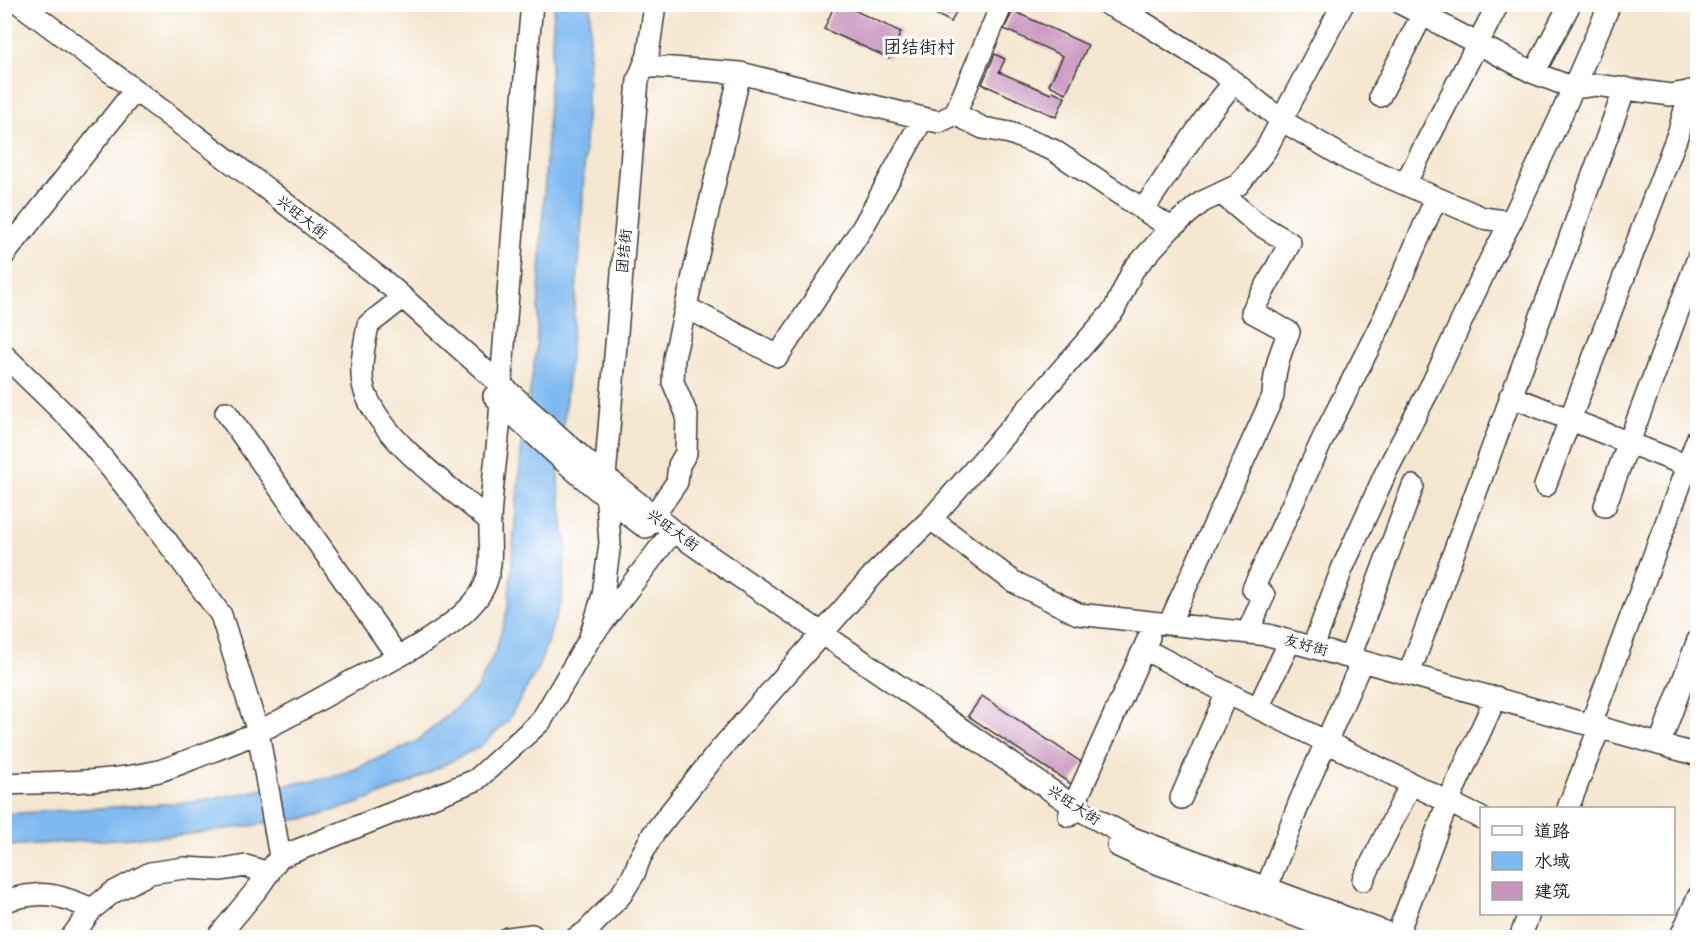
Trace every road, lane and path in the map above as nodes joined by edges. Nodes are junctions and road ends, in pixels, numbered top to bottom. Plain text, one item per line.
1 (8, 4) edge
2 (20, 4) edge
3 (532, 4) edge
4 (655, 4) edge
5 (1002, 4) edge
6 (1107, 4) edge
7 (1343, 4) edge
8 (1402, 4) edge
9 (1498, 4) edge
10 (1570, 4) edge
11 (1610, 4) edge
12 (1425, 10) edge
13 (1478, 44) junction
14 (644, 66) junction
15 (740, 73) junction
16 (1534, 73) junction
17 (1234, 82) junction
18 (1574, 88) junction
19 (1625, 88) junction
20 (1694, 91) edge
21 (132, 92) junction
22 (1380, 96) dead end
23 (955, 114) junction
24 (923, 118) junction
25 (1281, 120) junction
26 (1405, 184) junction
27 (1221, 193) junction
28 (1436, 198) junction
29 (1143, 210) junction
30 (1511, 222) junction
31 (1171, 228) junction
32 (4, 255) edge
33 (1698, 258) edge
34 (396, 303) junction
35 (686, 307) junction
36 (4, 355) edge
37 (1510, 396) junction
38 (508, 401) junction
39 (226, 412) dead end
40 (1569, 419) junction
41 (1698, 437) edge
42 (1628, 443) junction
43 (1692, 468) edge
44 (600, 483) junction
45 (1413, 486) dead end
46 (1545, 486) dead end
47 (1605, 506) dead end
48 (931, 519) junction
49 (490, 521) junction
50 (649, 522) junction
51 (669, 536) junction
52 (1162, 623) junction
53 (1248, 632) junction
54 (817, 639) junction
55 (589, 640) junction
56 (1698, 640) edge
57 (1290, 641) junction
58 (1314, 647) junction
59 (1144, 649) junction
60 (398, 657) junction
61 (1356, 659) junction
62 (1409, 674) junction
63 (1227, 693) junction
64 (1496, 697) junction
65 (1258, 708) junction
66 (1596, 725) junction
67 (258, 732) junction
68 (1326, 742) junction
69 (1660, 743) junction
70 (1698, 755) edge
71 (4, 784) edge
72 (1411, 784) junction
73 (1181, 798) dead end
74 (1448, 802) junction
75 (1568, 807) edge
76 (1072, 812) junction
77 (1480, 818) edge
78 (274, 865) junction
79 (1363, 880) dead end
80 (1264, 895) junction
81 (1698, 897) edge
82 (4, 901) edge
83 (92, 909) junction
84 (1529, 915) edge
85 (1398, 937) edge
86 (72, 938) edge
87 (217, 938) edge
88 (508, 938) edge
89 (535, 938) edge
90 (576, 938) edge
91 (1354, 938) edge
92 (1520, 938) edge
93 (1680, 938) edge

1 - 21 street, 兴旺大街
2 - 21 street, 兴旺大街
3 - 38 street
4 - 14 street, 团结街
5 - 23 street
6 - 17 street
7 - 25 street
8 - 12 street
9 - 13 street
10 - 16 street
11 - 18 street
12 - 13 street
12 - 22 street
13 - 16 street
13 - 26 street
14 - 15 street
14 - 44 street, 团结街
15 - 24 street
15 - 35 street
16 - 18 street
17 - 25 street
17 - 29 street
18 - 19 street
18 - 30 street
19 - 20 street
19 - 37 street
20 - 40 street
21 - 32 street
21 - 34 street, 兴旺大街
21 - 38 street, 兴旺大街
23 - 24 street
23 - 29 street
24 - 35 street
25 - 26 street
25 - 27 street
26 - 28 street
27 - 31 street
27 - 52 street
28 - 30 street
28 - 53 street
29 - 31 street
30 - 58 street
31 - 48 street
33 - 42 street
34 - 38 street, 兴旺大街
34 - 49 street
35 - 50 street
36 - 67 street
37 - 40 street
37 - 62 street
38 - 44 street, 兴旺大街
38 - 49 street
39 - 60 street
40 - 42 street
40 - 46 street
41 - 43 street
42 - 43 street
42 - 47 street
43 - 66 street
44 - 50 street, 兴旺大街
44 - 55 street, 团结街
45 - 61 street
48 - 52 street, 友好街
48 - 54 street
49 - 60 street
50 - 51 street, 兴旺大街
51 - 54 street, 兴旺大街
51 - 55 street
52 - 53 street, 友好街
52 - 59 street
53 - 57 street, 友好街
54 - 76 street, 兴旺大街
54 - 90 street
55 - 78 street
56 - 69 street
57 - 58 street, 友好街
57 - 65 street
58 - 61 street, 友好街
59 - 63 street
59 - 76 street
60 - 67 street
61 - 62 street, 友好街
61 - 68 street
62 - 64 street, 友好街
63 - 65 street
63 - 73 street
64 - 66 street, 友好街
64 - 74 street
65 - 68 street
66 - 69 street, 友好街
66 - 75 street
67 - 71 street
67 - 78 street
68 - 72 street
68 - 80 street
69 - 70 street, 友好街
72 - 74 street
72 - 79 street
74 - 77 street
74 - 85 street
76 - 80 street, 兴旺大街
78 - 83 street
78 - 87 street
80 - 85 street, 兴旺大街
80 - 91 street, 兴旺大街
81 - 93 street
82 - 83 street
83 - 86 street
84 - 92 street
88 - 89 street

